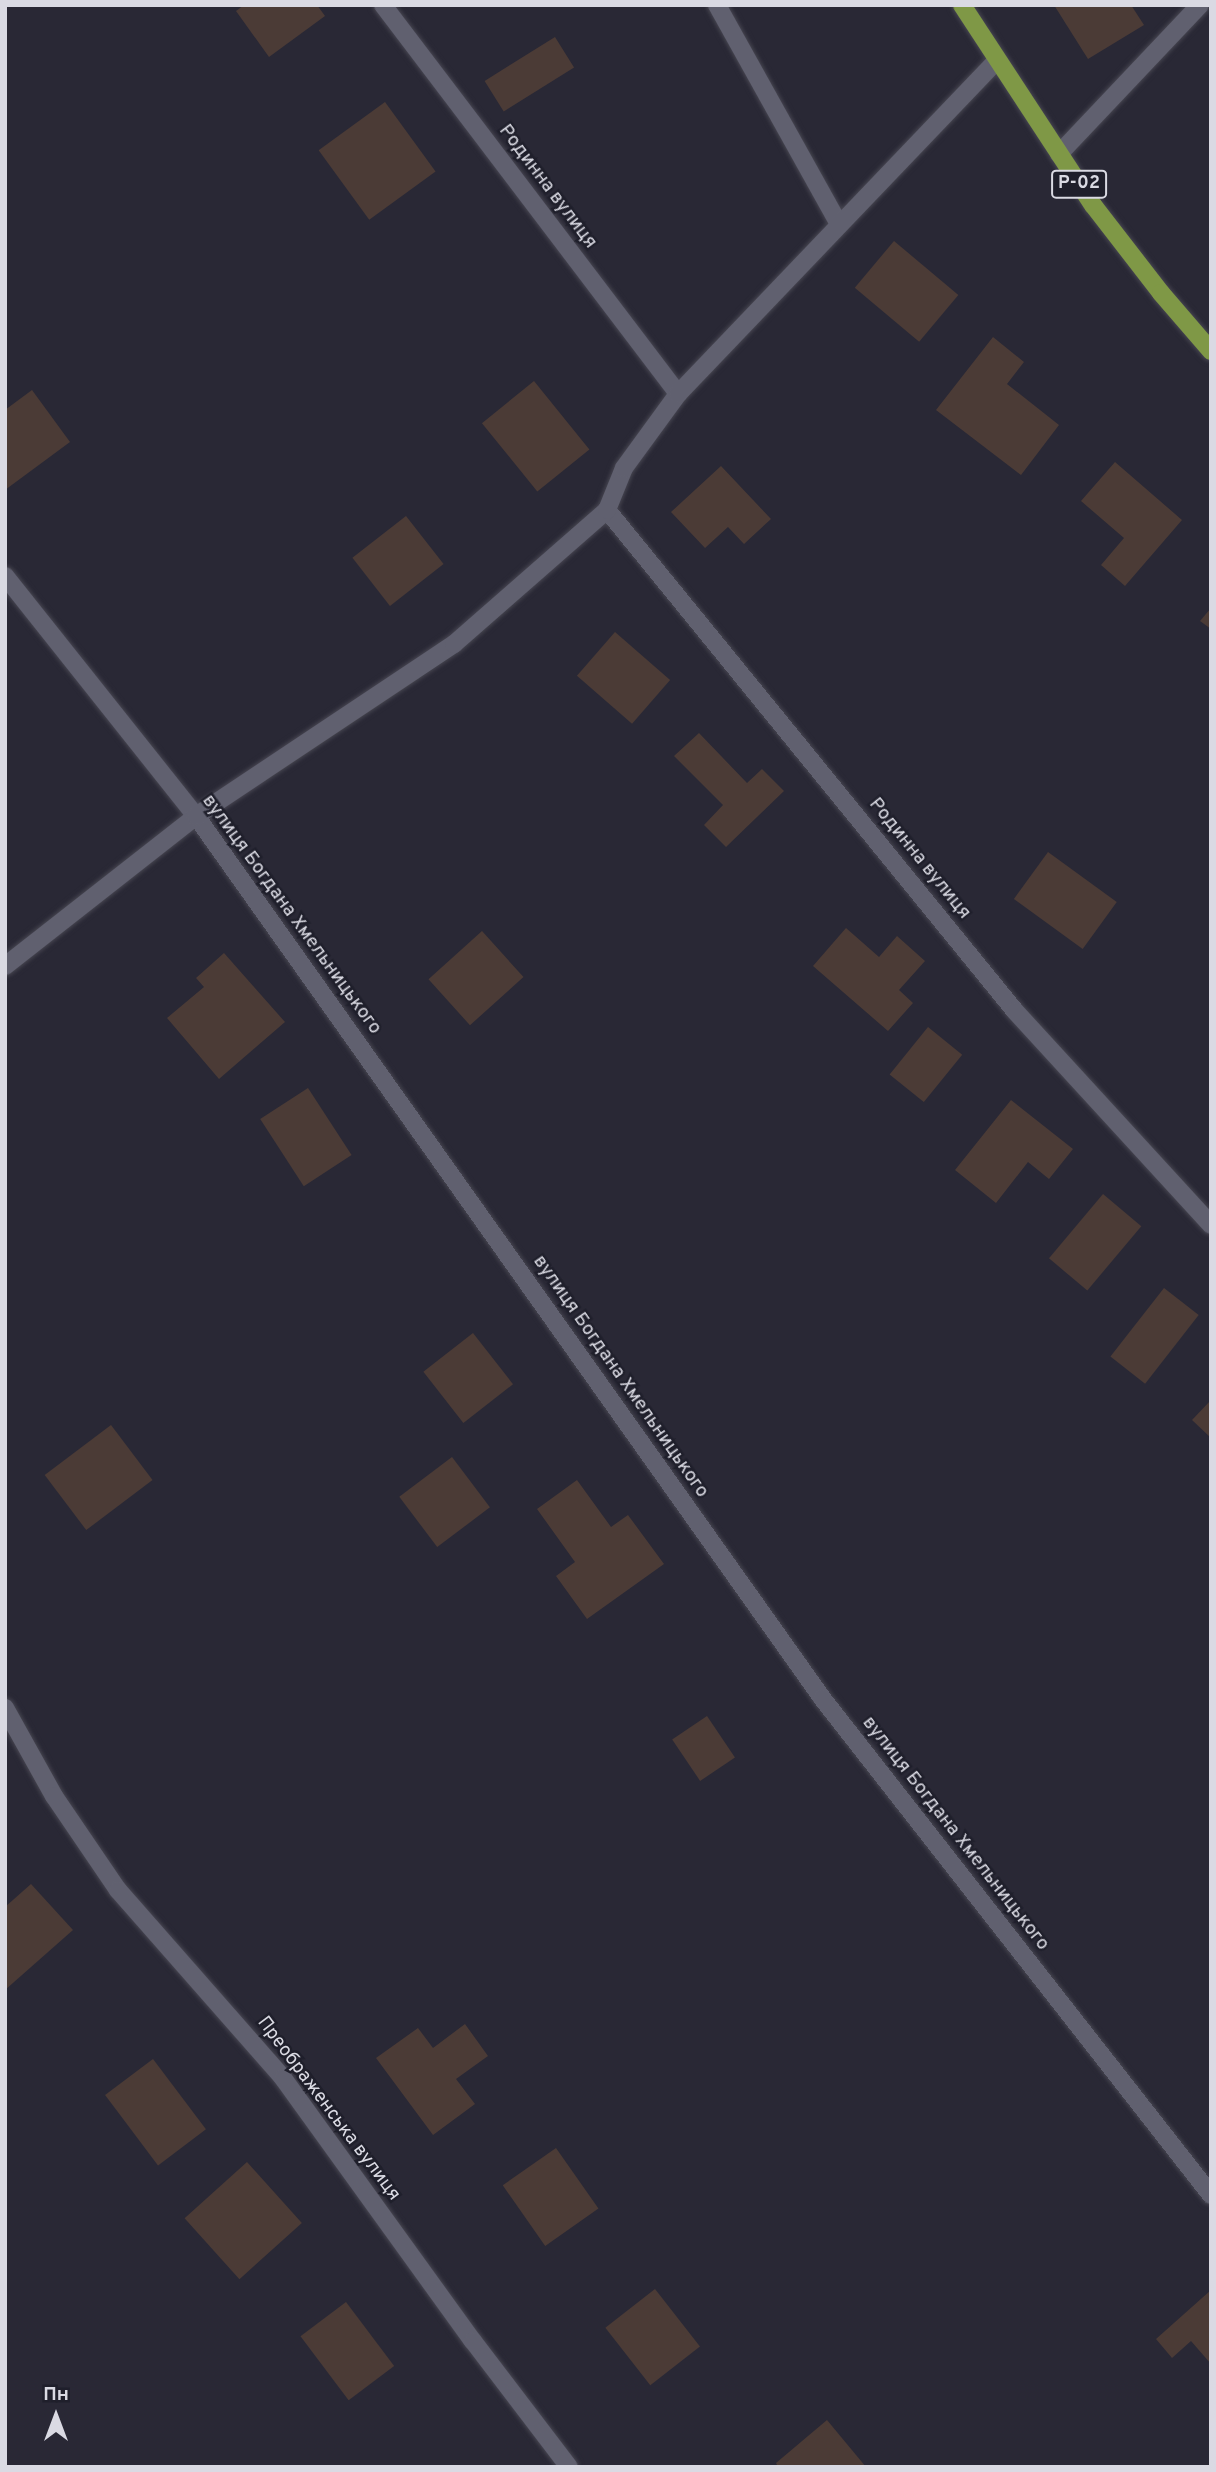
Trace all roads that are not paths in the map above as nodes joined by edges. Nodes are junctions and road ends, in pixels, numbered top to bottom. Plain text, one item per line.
1 (383, 5) edge
2 (718, 5) edge
3 (962, 5) edge
4 (1200, 5) edge
5 (996, 61) junction
6 (1059, 153) junction
7 (839, 223) junction
8 (1211, 351) edge
9 (678, 394) junction
10 (607, 510) junction
11 (5, 576) edge
12 (196, 816) junction
13 (5, 966) edge
14 (1211, 1225) edge
15 (5, 1709) edge
16 (1211, 2195) edge
17 (569, 2467) edge

1 - 9 street, Родинна вулиця
2 - 7 street
3 - 5 main road, Р-02
4 - 6 street
5 - 6 main road, Р-02
5 - 7 street
6 - 8 main road, Р-02
7 - 9 street
9 - 10 street
10 - 12 street
10 - 14 street, Родинна вулиця
11 - 12 street, вулиця Богдана Хмельницького
12 - 13 street
12 - 16 street, вулиця Богдана Хмельницького
15 - 17 street, Преображенська вулиця

